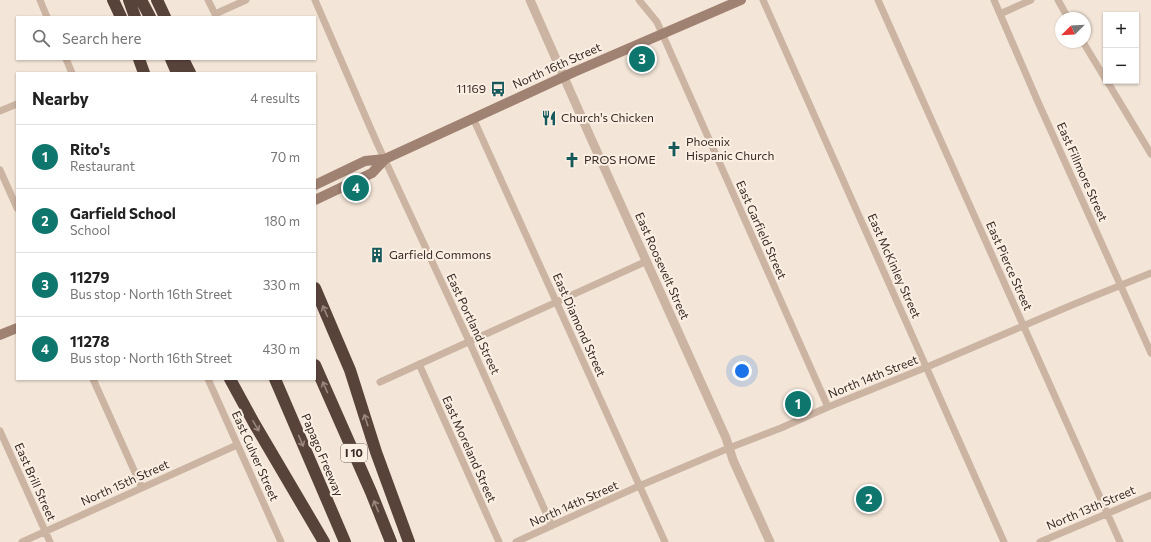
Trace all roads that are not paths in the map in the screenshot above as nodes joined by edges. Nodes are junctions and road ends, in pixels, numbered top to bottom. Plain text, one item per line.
1 (40, 0) edge
2 (114, 0) edge
3 (129, 0) edge
4 (141, 0) edge
5 (157, 0) edge
6 (208, 0) edge
7 (246, 0) edge
8 (315, 0) edge
9 (530, 0) edge
10 (639, 0) edge
11 (741, 0) edge
12 (763, 0) edge
13 (878, 0) edge
14 (994, 0) edge
15 (1031, 0) edge
16 (1058, 0) edge
17 (1065, 12) edge
18 (1000, 14) junction
19 (47, 16) edge
20 (121, 16) edge
21 (135, 16) edge
22 (149, 16) edge
23 (165, 16) edge
24 (662, 34) junction
25 (1087, 48) edge
26 (66, 60) edge
27 (139, 60) edge
28 (145, 60) edge
29 (171, 60) edge
30 (184, 60) edge
31 (72, 72) edge
32 (144, 72) edge
33 (148, 72) edge
34 (177, 72) edge
35 (190, 72) edge
36 (1103, 75) edge
37 (564, 77) junction
38 (1108, 84) edge
39 (16, 104) edge
40 (0, 111) edge
41 (473, 118) junction
42 (1151, 154) edge
43 (385, 159) junction
44 (0, 170) edge
45 (316, 185) edge
46 (316, 200) edge
47 (16, 206) edge
48 (647, 261) junction
49 (1151, 273) edge
50 (1121, 286) junction
51 (316, 290) edge
52 (556, 302) junction
53 (1024, 326) junction
54 (16, 328) edge
55 (0, 335) edge
56 (469, 341) junction
57 (1151, 352) edge
58 (419, 364) junction
59 (316, 367) edge
60 (927, 367) junction
61 (93, 380) edge
62 (208, 380) edge
63 (231, 380) edge
64 (275, 380) edge
65 (380, 382) dead end
66 (828, 407) junction
67 (0, 431) edge
68 (237, 445) junction
69 (729, 448) junction
70 (639, 486) junction
71 (142, 488) junction
72 (1151, 495) edge
73 (1107, 513) junction
74 (552, 526) junction
75 (45, 532) junction
76 (22, 542) edge
77 (50, 542) edge
78 (281, 542) edge
79 (324, 542) edge
80 (345, 542) edge
81 (391, 542) edge
82 (408, 542) edge
83 (499, 542) edge
84 (516, 542) edge
85 (665, 542) edge
86 (770, 542) edge
87 (1004, 542) edge
88 (1040, 542) edge
89 (1120, 542) edge

1 - 19 street
2 - 20 highway
3 - 21 highway
4 - 22 highway
5 - 23 highway
6 - 7 street
8 - 43 street, East Portland Street
9 - 37 street, East Roosevelt Street
10 - 24 street, East Garfield Street
11 - 24 main road, North 16th Street
12 - 60 street, East McKinley Street
13 - 53 street, East Pierce Street
14 - 18 street, East Fillmore Street
15 - 18 street
16 - 17 street
18 - 50 street, East Fillmore Street
24 - 37 main road, North 16th Street
24 - 66 street, East Garfield Street
25 - 36 street
26 - 31 street
27 - 32 highway
28 - 33 highway
29 - 34 highway
30 - 35 highway
37 - 41 main road, North 16th Street
37 - 48 street, East Roosevelt Street
38 - 42 street
39 - 40 street
41 - 43 main road, North 16th Street
41 - 52 street, East Diamond Street
43 - 45 main road, North 16th Street
43 - 46 main road, North 16th Street
43 - 56 street, East Portland Street
44 - 47 street
48 - 52 street
48 - 69 street, East Roosevelt Street
49 - 50 street, North 14th Street
50 - 53 street, North 14th Street
50 - 57 street, East Fillmore Street
82 -> 51 highway
52 - 56 street
52 - 70 street, East Diamond Street
53 - 60 street, North 14th Street
53 - 73 street, East Pierce Street
54 - 55 main road
56 - 58 street
56 - 74 street, East Portland Street
58 - 65 street
58 - 83 street, East Moreland Street
81 -> 59 highway, I 10
60 - 66 street, North 14th Street
60 - 87 street, East McKinley Street
61 - 71 street
62 - 68 street, East Culver Street
63 -> 79 highway
64 -> 80 highway, Papago Freeway
66 - 69 street, North 14th Street
67 - 75 street, East Brill Street
68 - 71 street, North 15th Street
68 - 78 street, East Culver Street
69 - 70 street, North 14th Street
69 - 86 street, East Roosevelt Street
70 - 74 street, North 14th Street
70 - 85 street, East Diamond Street
71 - 75 street, North 15th Street
72 - 73 street, North 13th Street
73 - 88 street, North 13th Street
73 - 89 street, East Pierce Street
74 - 84 street, North 14th Street
75 - 76 street, North 15th Street
75 - 77 street, East Brill Street

